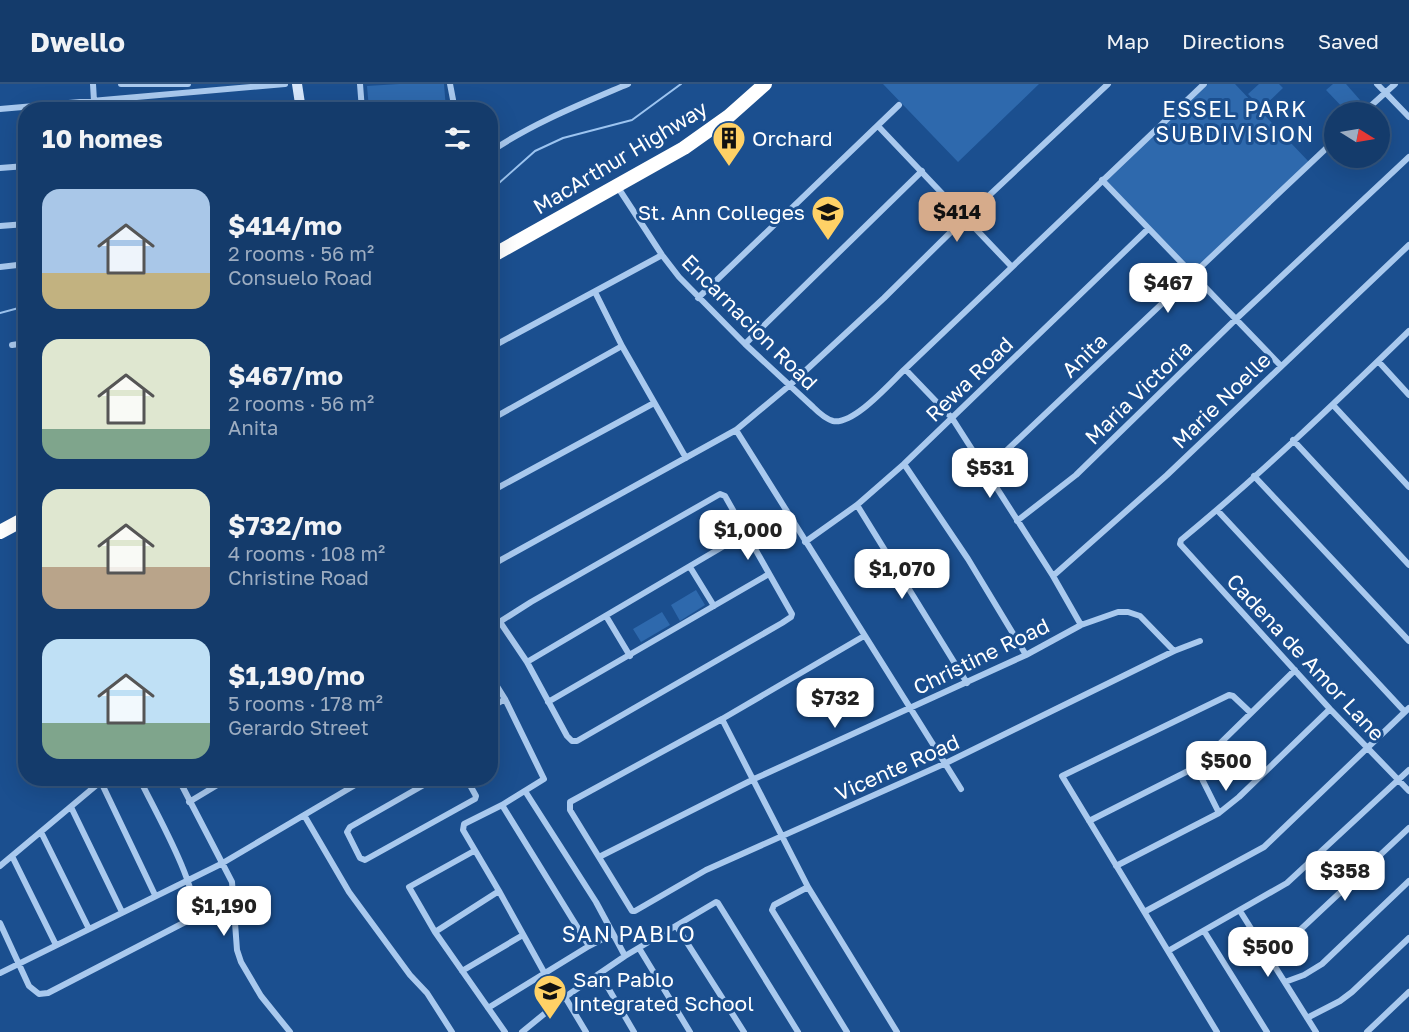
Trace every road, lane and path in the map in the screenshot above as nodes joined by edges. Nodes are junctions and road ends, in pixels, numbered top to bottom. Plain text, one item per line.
1 (93, 84) edge
2 (121, 84) edge
3 (188, 84) edge
4 (285, 84) edge
5 (297, 84) edge
6 (360, 84) edge
7 (450, 84) edge
8 (628, 84) edge
9 (765, 84) edge
10 (1108, 84) edge
11 (1204, 84) edge
12 (1377, 84) edge
13 (1395, 84) edge
14 (139, 85) edge
15 (168, 85) edge
16 (1385, 93) junction
17 (145, 95) junction
18 (94, 101) junction
19 (82, 102) edge
20 (300, 102) edge
21 (361, 102) edge
22 (453, 102) edge
23 (1376, 102) edge
24 (899, 105) dead end
25 (18, 107) edge
26 (0, 109) edge
27 (1409, 117) edge
28 (878, 126) junction
29 (498, 147) edge
30 (1324, 150) edge
31 (1409, 157) edge
32 (18, 167) edge
33 (0, 168) edge
34 (922, 171) junction
35 (1102, 180) junction
36 (617, 186) junction
37 (965, 218) junction
38 (18, 225) edge
39 (0, 226) edge
40 (1148, 229) junction
41 (1409, 245) edge
42 (498, 252) edge
43 (662, 255) junction
44 (18, 265) edge
45 (1011, 266) junction
46 (0, 267) edge
47 (1192, 275) junction
48 (596, 292) junction
49 (698, 298) junction
50 (1236, 319) junction
51 (1409, 332) edge
52 (18, 344) edge
53 (498, 344) edge
54 (745, 344) junction
55 (12, 345) dead end
56 (622, 346) junction
57 (1378, 361) junction
58 (1281, 366) junction
59 (905, 369) junction
60 (790, 385) junction
61 (1409, 394) edge
62 (654, 403) junction
63 (1333, 405) junction
64 (498, 416) edge
65 (952, 418) junction
66 (736, 429) junction
67 (1293, 440) junction
68 (686, 458) junction
69 (904, 464) junction
70 (986, 470) junction
71 (1254, 476) junction
72 (1409, 487) edge
73 (498, 488) edge
74 (857, 505) junction
75 (1217, 510) junction
76 (1017, 521) junction
77 (18, 522) edge
78 (0, 532) edge
79 (747, 533) junction
80 (805, 542) junction
81 (498, 562) edge
82 (1409, 566) edge
83 (690, 567) junction
84 (769, 574) junction
85 (1053, 576) junction
86 (714, 606) junction
87 (606, 616) junction
88 (500, 622) joint
89 (1082, 625) junction
90 (864, 636) junction
91 (1409, 640) edge
92 (1200, 641) dead end
93 (1174, 651) junction
94 (1026, 655) junction
95 (630, 656) junction
96 (526, 662) junction
97 (1295, 670) junction
98 (967, 683) junction
99 (498, 688) edge
100 (505, 699) junction
101 (548, 702) junction
102 (498, 703) edge
103 (910, 708) junction
104 (1330, 709) junction
105 (1407, 710) edge
106 (1251, 713) junction
107 (722, 719) junction
108 (1368, 748) junction
109 (946, 763) junction
110 (1196, 767) junction
111 (1409, 770) edge
112 (754, 779) junction
113 (1399, 779) junction
114 (96, 786) edge
115 (106, 786) edge
116 (143, 786) edge
117 (182, 786) edge
118 (216, 786) edge
119 (353, 786) edge
120 (422, 786) edge
121 (470, 786) edge
122 (961, 789) dead end
123 (525, 791) junction
124 (1409, 791) edge
125 (189, 802) junction
126 (502, 805) junction
127 (71, 807) junction
128 (1219, 813) junction
129 (304, 815) junction
130 (1089, 821) junction
131 (1409, 828) edge
132 (41, 832) junction
133 (781, 838) junction
134 (474, 850) junction
135 (12, 856) junction
136 (599, 856) junction
137 (222, 864) junction
138 (0, 866) edge
139 (1116, 866) junction
140 (188, 880) junction
141 (1409, 881) edge
142 (808, 888) junction
143 (499, 891) junction
144 (155, 895) junction
145 (1146, 911) junction
146 (1240, 911) junction
147 (122, 912) junction
148 (0, 923) edge
149 (677, 927) junction
150 (89, 929) junction
151 (1204, 931) junction
152 (435, 932) junction
153 (523, 934) junction
154 (612, 934) junction
155 (1409, 938) edge
156 (56, 945) junction
157 (589, 946) junction
158 (639, 948) junction
159 (1264, 950) junction
160 (1168, 951) junction
161 (625, 956) junction
162 (19, 964) junction
163 (462, 971) junction
164 (0, 973) edge
165 (545, 974) junction
166 (600, 974) junction
167 (1285, 982) junction
168 (1409, 992) edge
169 (563, 999) junction
170 (488, 1008) junction
171 (1307, 1018) junction
172 (530, 1029) edge
173 (290, 1032) edge
174 (452, 1032) edge
175 (505, 1032) edge
176 (522, 1032) edge
177 (586, 1032) edge
178 (634, 1032) edge
179 (690, 1032) edge
180 (744, 1032) edge
181 (798, 1032) edge
182 (847, 1032) edge
183 (897, 1032) edge
184 (1217, 1032) edge
185 (1267, 1032) edge
186 (1316, 1032) edge
187 (1367, 1032) edge

1 - 18 street
2 - 14 street
3 - 15 street
4 - 17 street
5 - 20 street
6 - 21 street
7 - 22 street
8 - 29 street
9 - 36 highway, MacArthur Highway
10 - 37 street
11 - 35 street
12 - 16 street
13 - 16 street
14 - 15 street
14 - 17 street
16 - 23 street
16 - 27 street
17 - 18 street
18 - 19 street
24 - 28 street
25 - 26 street
28 - 34 street
28 - 49 street
30 - 47 street, Anita
31 - 50 street, Maria Victoria
32 - 33 street
34 - 37 street
34 - 54 street
35 - 40 street
35 - 45 street
36 - 42 highway, MacArthur Highway
36 - 43 street, Encarnacion Road
37 - 45 street
37 - 60 street
38 - 39 street
40 - 47 street
40 - 65 street, Rewa Road
41 - 58 street, Marie Noelle
43 - 48 street
43 - 49 street, Encarnacion Road
44 - 46 street
45 - 59 street
47 - 50 street
47 - 70 street, Anita
48 - 53 street
48 - 56 street
49 - 54 street, Encarnacion Road
50 - 58 street
50 - 76 street, Maria Victoria
51 - 57 street
52 - 55 street
54 - 60 street, Encarnacion Road
56 - 62 street
56 - 64 street
57 - 61 street
57 - 63 street
58 - 85 street, Marie Noelle
59 - 60 street, Encarnacion Road
59 - 65 street
60 - 66 street
62 - 68 street
62 - 73 street
63 - 67 street
63 - 72 street
65 - 69 street, Rewa Road
65 - 70 street
66 - 68 street
66 - 80 street
67 - 71 street
67 - 82 street
68 - 81 street
69 - 74 street, Rewa Road
69 - 94 street
70 - 76 street
71 - 75 street
71 - 91 street
74 - 80 street, Rewa Road
74 - 98 street
75 - 97 street, Cadena de Amor Lane
75 - 105 street
76 - 85 street
77 - 78 highway
79 - 83 street
79 - 84 street
79 - 88 street
80 - 90 street
83 - 86 street
83 - 87 street
84 - 86 street
84 - 101 street
85 - 89 street
86 - 95 street
87 - 95 street
87 - 96 street
88 - 96 street
89 - 93 street, Christine Road
89 - 94 street, Christine Road
90 - 103 street
90 - 107 street
92 - 93 street, Vicente Road
93 - 109 street, Vicente Road
94 - 98 street, Christine Road
95 - 101 street
96 - 101 street
97 - 104 street, Cadena de Amor Lane
97 - 106 street
98 - 103 street, Christine Road
99 - 100 street
100 - 102 street
100 - 123 street
103 - 109 street
103 - 112 street, Christine Road
104 - 108 street, Cadena de Amor Lane
104 - 128 street
105 - 108 street
106 - 110 street
106 - 130 street
107 - 112 street
107 - 136 street
108 - 113 street, Cadena de Amor Lane
108 - 145 street
109 - 122 street
109 - 133 street, Vicente Road
110 - 128 street
110 - 130 street
111 - 113 street
112 - 133 street
112 - 136 street, Christine Road
113 - 124 street, Cadena de Amor Lane
113 - 146 street
114 - 127 street
115 - 144 street
116 - 140 street
117 - 125 street
118 - 125 street
119 - 129 street
120 - 121 street
123 - 126 street
123 - 154 street
125 - 137 street
126 - 134 street
126 - 157 street
127 - 132 street
127 - 147 street
128 - 139 street
129 - 137 street
129 - 174 street
130 - 139 street
131 - 159 street
132 - 135 street
132 - 150 street
133 - 136 street, Vicente Road
133 - 142 street
134 - 143 street
134 - 152 street
135 - 138 street
135 - 156 street
137 - 140 street
137 - 173 street
139 - 145 street
140 - 144 street
140 - 162 street
141 - 167 street
142 - 182 street
142 - 183 street
143 - 152 street
143 - 153 street
144 - 147 street
145 - 160 street
146 - 151 street
146 - 159 street
147 - 150 street
148 - 162 street
149 - 158 street
149 - 180 street
149 - 181 street
150 - 156 street
151 - 160 street
151 - 185 street
152 - 163 street
153 - 163 street
153 - 165 street
154 - 157 street
154 - 161 street
155 - 171 street
156 - 162 street
157 - 165 street
158 - 161 street
158 - 179 street
159 - 167 street
160 - 184 street
161 - 166 street
162 - 164 street
163 - 170 street
165 - 169 street
165 - 170 street
166 - 169 street
166 - 178 street
167 - 171 street
168 - 187 street
169 - 172 street
169 - 177 street
170 - 175 street
171 - 186 street
172 - 176 street

